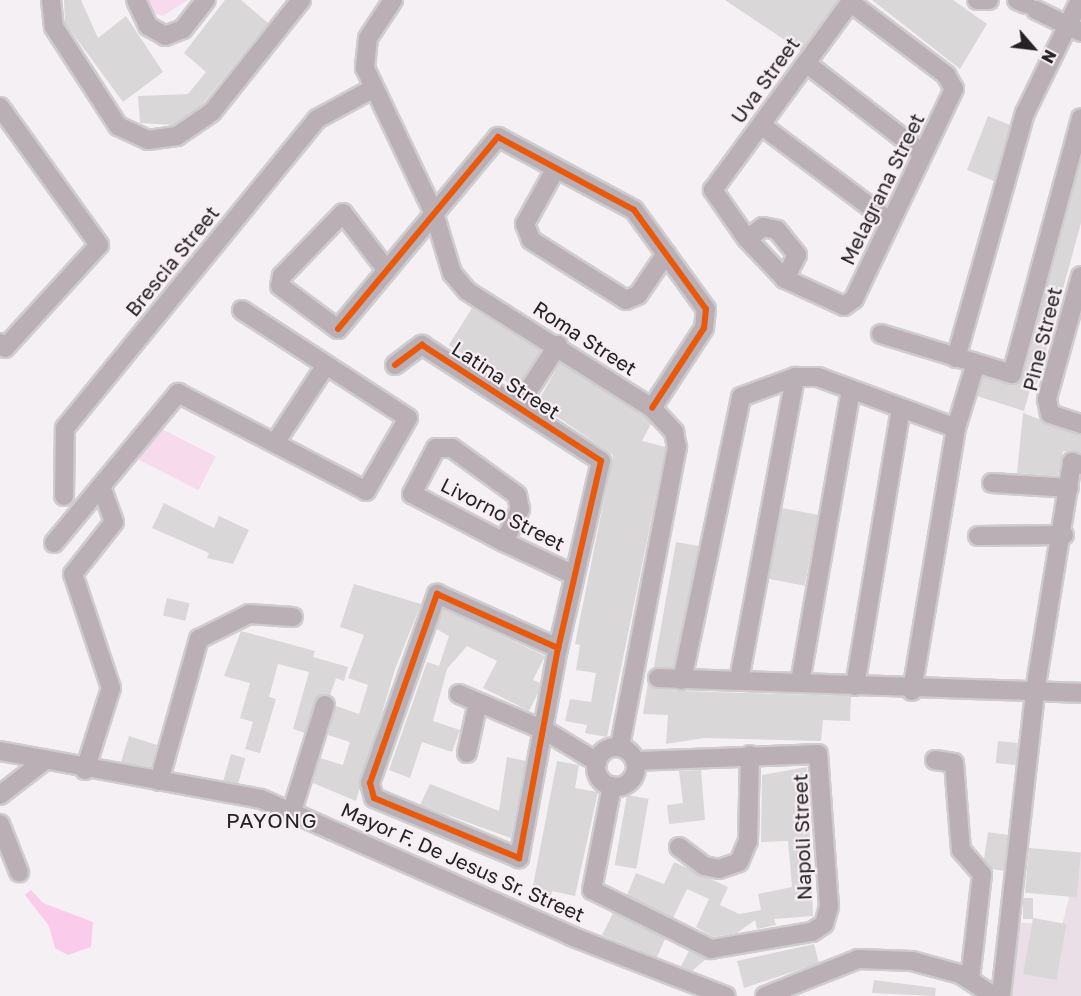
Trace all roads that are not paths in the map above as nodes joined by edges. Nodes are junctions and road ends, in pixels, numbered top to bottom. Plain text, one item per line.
1 (51, 0) edge
2 (136, 0) edge
3 (206, 0) edge
4 (301, 0) edge
5 (393, 0) edge
6 (977, 0) edge
7 (989, 0) edge
8 (1080, 0) edge
9 (851, 1) edge
10 (1026, 4) edge
11 (1075, 27) edge
12 (806, 63) junction
13 (372, 89) junction
14 (0, 107) edge
15 (1081, 118) edge
16 (761, 125) junction
17 (922, 153) junction
18 (555, 170) junction
19 (434, 213) junction
20 (889, 221) junction
21 (747, 239) junction
22 (666, 254) junction
23 (385, 268) junction
24 (1081, 276) edge
25 (785, 279) junction
26 (242, 310) dead end
27 (881, 334) dead end
28 (0, 343) edge
29 (558, 345) junction
30 (956, 358) junction
31 (326, 364) junction
32 (395, 365) dead end
33 (975, 366) junction
34 (795, 377) junction
35 (851, 390) junction
36 (518, 406) junction
37 (652, 408) junction
38 (901, 409) junction
39 (1081, 424) edge
40 (956, 428) junction
41 (275, 443) junction
42 (1081, 465) edge
43 (992, 483) dead end
44 (101, 486) junction
45 (1069, 488) junction
46 (64, 496) dead end
47 (1064, 535) junction
48 (978, 536) dead end
49 (504, 542) junction
50 (54, 543) dead end
51 (574, 575) junction
52 (293, 617) dead end
53 (558, 648) junction
54 (658, 678) dead end
55 (682, 680) junction
56 (739, 680) junction
57 (800, 682) junction
58 (855, 686) junction
59 (912, 691) junction
60 (1035, 691) junction
61 (1081, 693) edge
62 (459, 694) dead end
63 (478, 702) junction
64 (325, 705) dead end
65 (546, 730) junction
66 (620, 747) junction
67 (0, 751) edge
68 (467, 753) dead end
69 (750, 754) junction
70 (935, 760) dead end
71 (44, 761) junction
72 (635, 761) junction
73 (597, 762) junction
74 (85, 770) junction
75 (159, 781) junction
76 (612, 786) junction
77 (0, 795) edge
78 (292, 811) junction
79 (0, 824) edge
80 (679, 847) dead end
81 (19, 872) dead end
82 (970, 980) junction
83 (726, 996) edge
84 (765, 996) edge
85 (994, 996) edge
86 (1001, 996) edge

1 - 4 street
2 - 3 street
5 - 13 street, Roma Street
6 - 7 street
8 - 11 street
9 - 12 street, Uva Street
9 - 17 street, Melagrana Street
10 - 11 street
11 - 30 street
12 - 16 street, Uva Street
12 - 17 street
13 - 19 street, Roma Street
13 - 46 street, Brescia Street
14 - 28 street
15 - 33 street
16 - 20 street
16 - 21 street, Uva Street
17 - 20 street, Melagrana Street
18 - 19 street
18 - 22 street
18 - 22 street
19 - 23 street
19 - 29 street, Roma Street
20 - 25 street, Melagrana Street
21 - 25 street
21 - 25 street
22 - 37 street
23 - 23 street
24 - 39 street, Pine Street
26 - 31 street
27 - 30 street
29 - 36 street
29 - 37 street, Roma Street
30 - 33 street
31 - 41 street
31 - 41 street
32 - 36 street, Latina Street
33 - 40 street
34 - 35 street
34 - 55 street
34 - 56 street
35 - 38 street
35 - 57 street
36 - 51 street, Latina Street
37 - 66 street, Roma Street
38 - 40 street
38 - 58 street
40 - 59 street
41 - 44 street
42 - 45 street
43 - 45 street
44 - 50 street
44 - 74 street
45 - 47 street
47 - 48 street
47 - 60 street
49 - 49 street, Livorno Street
49 - 51 street, Livorno Street
51 - 53 street
52 - 75 street
53 - 65 street
53 - 65 street
54 - 55 street
55 - 56 street
56 - 57 street
57 - 58 street
58 - 59 street
59 - 60 street
60 - 61 street
60 - 86 street
62 - 63 street
63 - 65 street
63 - 68 street
64 - 78 street
65 - 73 street
66 - 72 street
66 - 73 street
67 - 71 street, Mayor F. De Jesus Sr. Street
69 - 72 street, Napoli Street
69 - 76 street, Napoli Street
69 - 80 street
70 - 82 street
71 - 74 street, Mayor F. De Jesus Sr. Street
71 - 77 street
72 - 76 street
73 - 76 street
74 - 75 street, Mayor F. De Jesus Sr. Street
75 - 78 street, Mayor F. De Jesus Sr. Street
78 - 83 street, Mayor F. De Jesus Sr. Street
79 - 81 street
82 - 84 street
82 - 85 street

